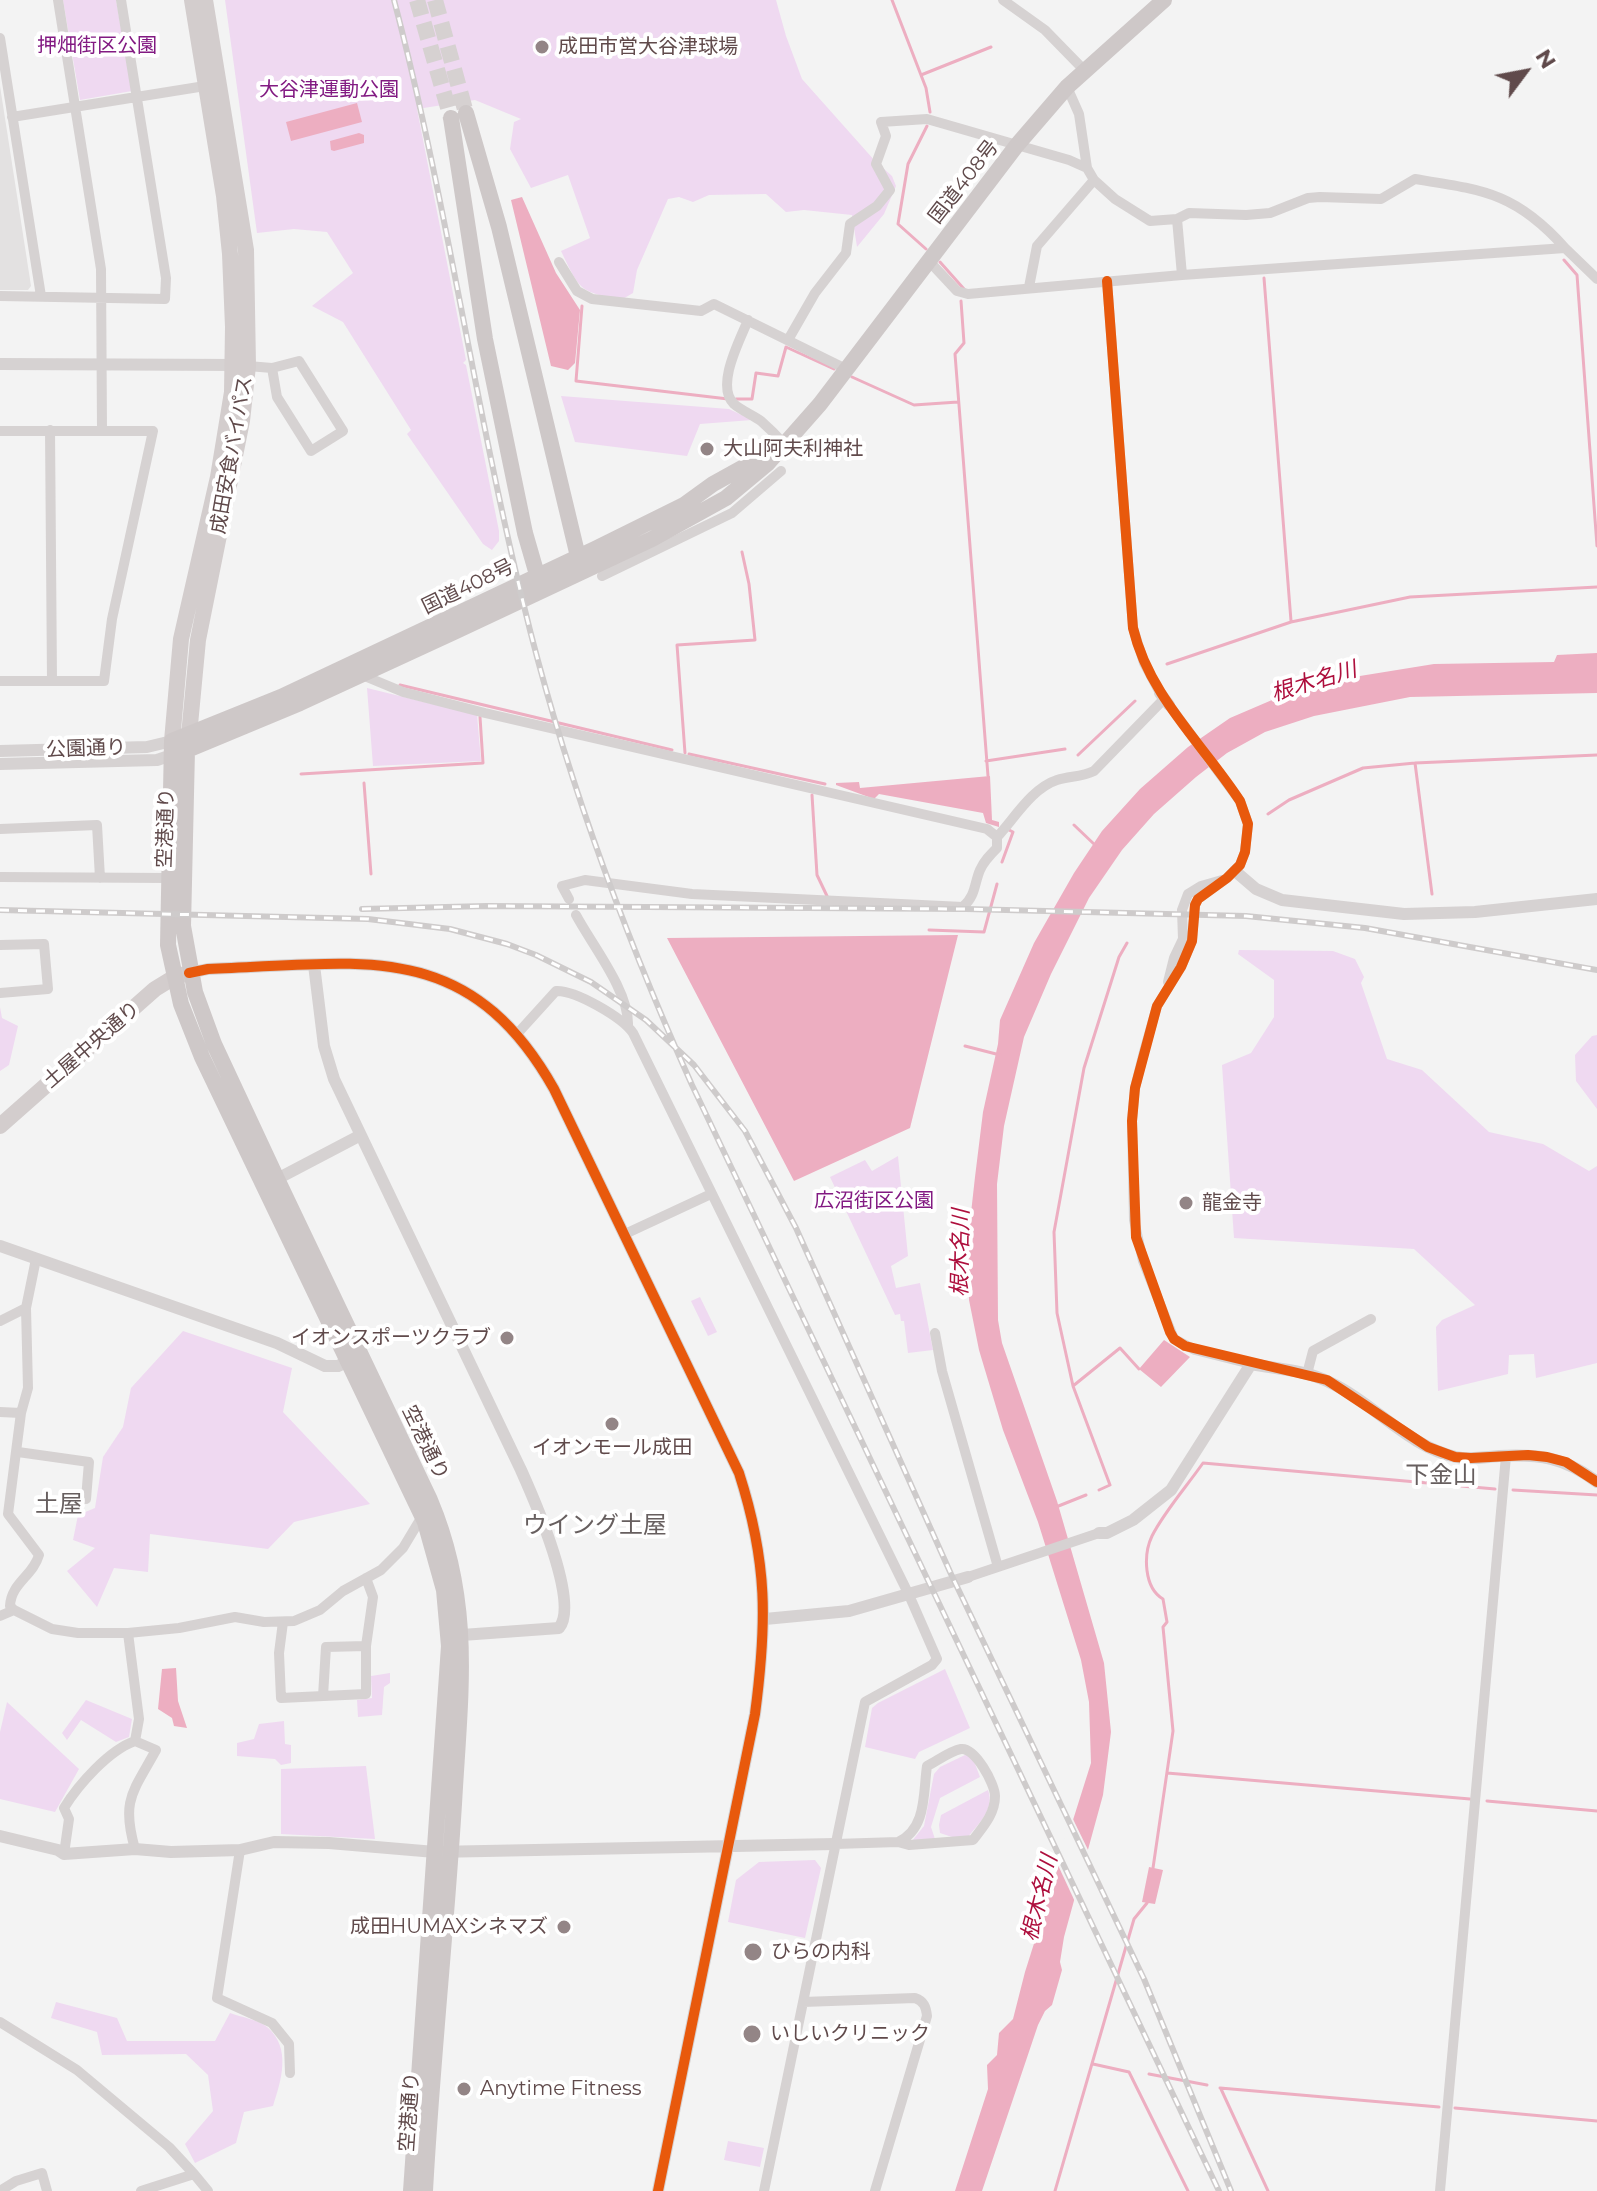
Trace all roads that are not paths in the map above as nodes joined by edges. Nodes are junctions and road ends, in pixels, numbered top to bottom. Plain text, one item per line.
1 (58, 0) edge
2 (121, 0) edge
3 (192, 0) edge
4 (205, 0) edge
5 (1003, 0) edge
6 (1164, 0) edge
7 (0, 38) edge
8 (1084, 70) junction
9 (205, 86) junction
10 (1067, 87) junction
11 (137, 96) junction
12 (75, 107) junction
13 (12, 117) junction
14 (1017, 145) junction
15 (1087, 168) junction
16 (1094, 180) junction
17 (1177, 219) junction
18 (1565, 248) junction
19 (928, 260) junction
20 (559, 262) dead end
21 (1182, 275) junction
22 (1597, 279) edge
23 (1107, 281) junction
24 (1029, 287) junction
25 (0, 296) edge
26 (41, 296) junction
27 (102, 297) junction
28 (748, 320) junction
29 (788, 340) junction
30 (0, 364) edge
31 (101, 364) junction
32 (240, 365) junction
33 (272, 368) junction
34 (846, 369) junction
35 (50, 430) junction
36 (102, 430) junction
37 (0, 431) edge
38 (784, 444) junction
39 (781, 471) dead end
40 (580, 564) junction
41 (602, 576) dead end
42 (539, 583) junction
43 (360, 674) junction
44 (0, 681) edge
45 (52, 681) junction
46 (1165, 699) junction
47 (180, 746) junction
48 (0, 751) edge
49 (0, 764) edge
50 (0, 829) edge
51 (1003, 831) junction
52 (1231, 874) junction
53 (0, 877) edge
54 (100, 878) junction
55 (168, 878) junction
56 (569, 899) dead end
57 (1597, 899) edge
58 (576, 915) dead end
59 (0, 945) edge
60 (314, 965) junction
61 (181, 975) junction
62 (0, 993) edge
63 (628, 1025) junction
64 (517, 1034) junction
65 (0, 1126) edge
66 (359, 1136) junction
67 (277, 1179) junction
68 (711, 1194) junction
69 (625, 1234) junction
70 (0, 1246) edge
71 (36, 1259) junction
72 (26, 1308) junction
73 (1371, 1319) dead end
74 (0, 1321) edge
75 (935, 1333) dead end
76 (355, 1358) junction
77 (1251, 1364) junction
78 (1307, 1374) junction
79 (0, 1412) edge
80 (21, 1413) junction
81 (18, 1452) junction
82 (1506, 1456) junction
83 (1597, 1482) edge
84 (86, 1499) dead end
85 (427, 1511) junction
86 (4, 1515) edge
87 (1099, 1533) joint
88 (1003, 1565) junction
89 (968, 1577) joint
90 (366, 1578) junction
91 (909, 1595) junction
92 (14, 1610) junction
93 (0, 1616) edge
94 (765, 1619) junction
95 (283, 1622) junction
96 (128, 1633) junction
97 (462, 1635) junction
98 (366, 1646) junction
99 (323, 1696) junction
100 (135, 1741) junction
101 (0, 1836) edge
102 (898, 1842) junction
103 (835, 1844) junction
104 (728, 1846) junction
105 (135, 1849) junction
106 (240, 1850) junction
107 (443, 1852) junction
108 (64, 1854) junction
109 (803, 2002) junction
110 (0, 2022) edge
111 (290, 2073) dead end
112 (194, 2174) junction
113 (0, 2191) edge
114 (47, 2191) edge
115 (141, 2191) edge
116 (208, 2191) edge
117 (411, 2191) edge
118 (425, 2191) edge
119 (658, 2191) edge
120 (764, 2191) edge
121 (875, 2191) edge
122 (1440, 2191) edge

1 - 12 street
2 - 11 street
3 - 9 main road, 成田安食バイパス
4 - 32 main road, 成田安食バイパス
5 - 8 street
6 - 8 highway, 国道408号
7 - 13 street
8 - 10 highway, 国道408号
9 - 11 street
9 - 32 main road, 成田安食バイパス
10 - 14 highway, 国道408号
10 - 15 street
11 - 12 street
11 - 27 street
12 - 13 street
12 - 27 street
13 - 26 street
14 - 15 street
14 - 19 highway, 国道408号
14 - 29 street
15 - 16 street
16 - 17 street
16 - 24 street
17 - 18 street
17 - 21 street
18 - 21 street
18 - 22 street
19 - 24 street
19 - 34 highway, 国道408号
20 - 28 street
21 - 23 street
23 - 24 street
23 - 46 street
25 - 26 street
26 - 27 street
27 - 31 street
28 - 29 street
28 - 38 street
29 - 34 street
30 - 31 street
31 - 32 street
31 - 36 street
32 - 33 street
32 - 47 main road, 成田安食バイパス
33 - 33 street
34 - 38 highway, 国道408号
35 - 36 street
35 - 37 street
35 - 45 street
36 - 45 street
38 - 40 highway, 国道408号
39 - 41 street
40 - 42 highway, 国道408号
40 - 42 highway
42 - 43 highway, 国道408号
42 - 47 highway, 国道408号
43 - 47 highway, 国道408号
43 - 51 street
44 - 45 street
46 - 51 street
46 - 52 street
47 - 48 street, 公園通り
47 - 49 street, 公園通り
47 - 55 highway, 空港通り
47 - 61 highway, 空港通り
50 - 54 street
51 - 56 street
52 - 57 street
52 - 77 street
53 - 54 street
54 - 55 street
55 - 61 highway, 空港通り
58 - 63 street
59 - 62 street
60 - 61 street
60 - 64 street
60 - 66 street
61 - 65 main road, 土屋中央通り
61 - 67 highway, 空港通り
61 - 76 highway, 空港通り
63 - 64 street
63 - 68 street
64 - 69 street
66 - 67 street
66 - 97 street
67 - 76 highway, 空港通り
68 - 69 street
68 - 91 street
69 - 94 street
70 - 71 street
71 - 72 street
71 - 76 street
72 - 74 street
72 - 80 street
73 - 78 street
75 - 88 street
76 - 85 highway, 空港通り
77 - 78 street
77 - 87 street
78 - 82 street
79 - 80 street
80 - 81 street
81 - 84 street
81 - 86 street
82 - 83 street
82 - 122 street
85 - 90 street
85 - 97 highway, 空港通り
85 - 107 highway, 空港通り
86 - 92 street
87 - 88 street
88 - 89 street
89 - 91 street
90 - 95 street
90 - 98 street
91 - 94 street
91 - 103 street
92 - 93 street
92 - 96 street
94 - 104 street
95 - 96 street
95 - 99 street
96 - 100 street
97 - 107 highway, 空港通り
98 - 99 street
98 - 99 street
100 - 105 street
100 - 108 street
101 - 108 street
102 - 102 street
102 - 103 street
103 - 104 street
103 - 109 street
104 - 107 street
104 - 119 street
105 - 106 street
105 - 108 street
106 - 107 street
106 - 111 street
107 - 117 highway, 空港通り
107 - 118 highway, 空港通り
109 - 120 street
109 - 121 street
110 - 112 street
112 - 115 street
112 - 116 street
113 - 114 street

